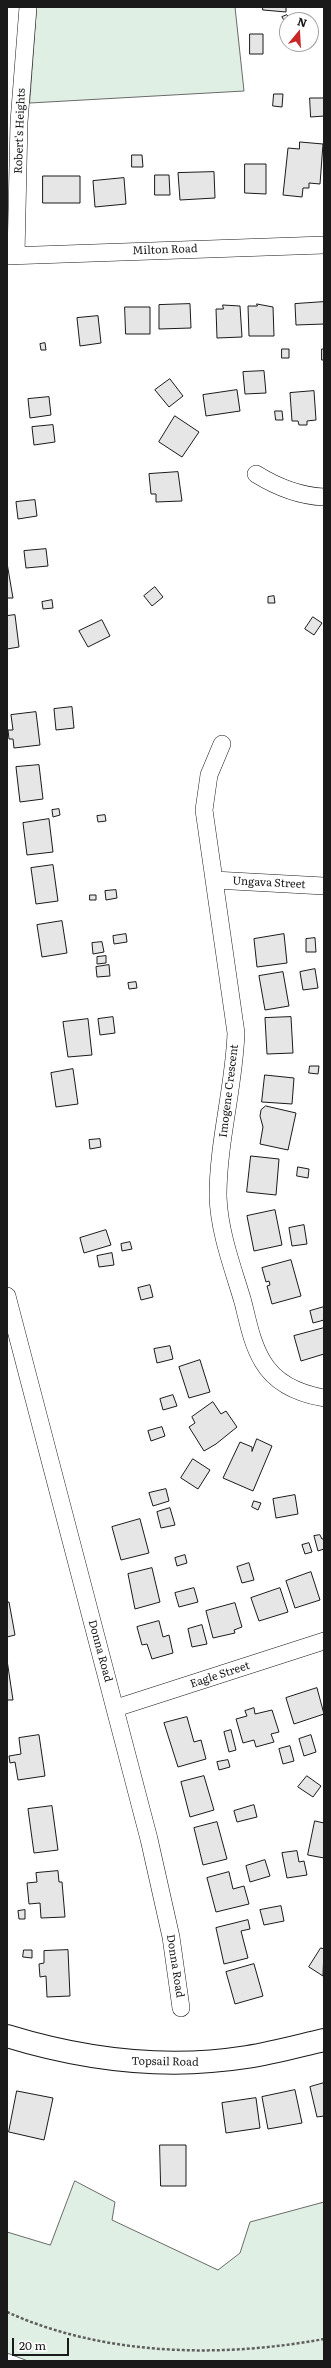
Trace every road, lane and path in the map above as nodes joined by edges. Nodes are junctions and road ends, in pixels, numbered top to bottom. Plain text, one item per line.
1 (28, 7) edge
2 (324, 245) edge
3 (11, 255) edge
4 (256, 474) dead end
5 (324, 497) edge
6 (222, 744) dead end
7 (214, 880) junction
8 (324, 886) edge
9 (7, 1296) edge
10 (324, 1398) edge
11 (324, 1641) edge
12 (116, 1708) junction
13 (181, 2008) dead end
14 (7, 2036) edge
15 (324, 2040) edge
16 (7, 2312) edge
17 (324, 2339) edge

1 - 3 street, Robert's Heights
2 - 3 street, Milton Road
4 - 5 street
6 - 7 street, Imogene Crescent
7 - 8 street, Ungava Street
7 - 10 street, Imogene Crescent
9 - 12 street, Donna Road
11 - 12 street, Eagle Street
12 - 13 street, Donna Road
14 - 15 main road, Topsail Road
16 - 17 path

